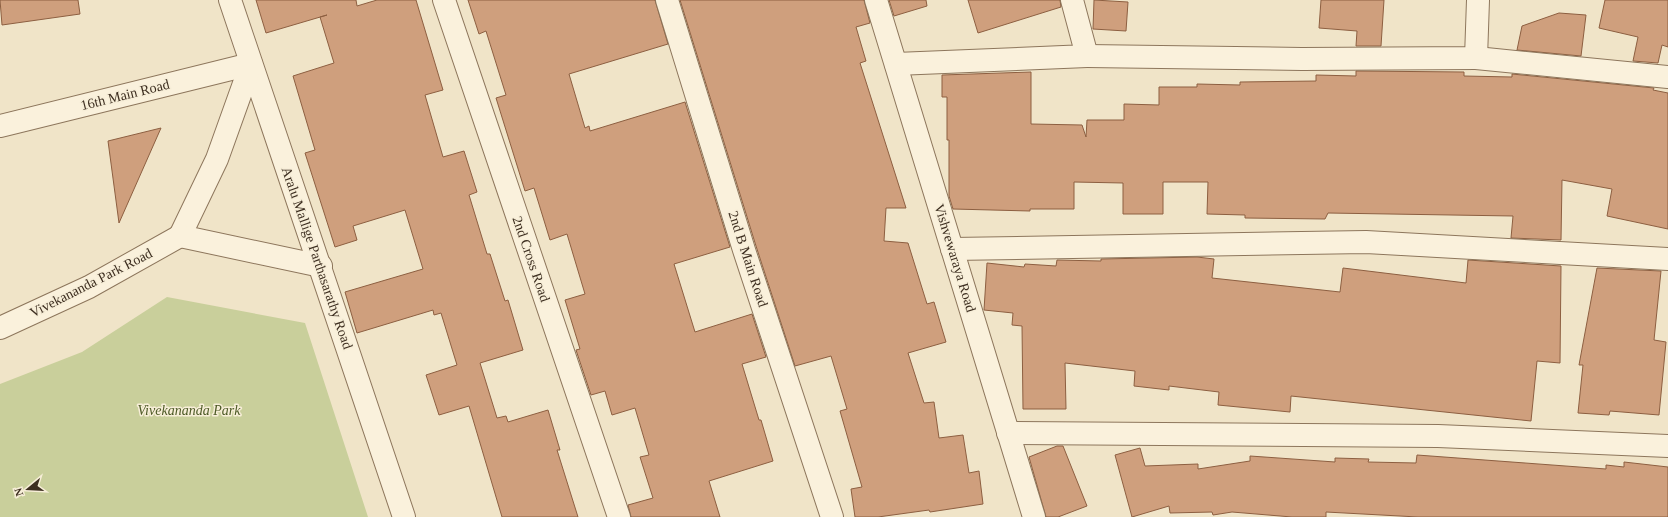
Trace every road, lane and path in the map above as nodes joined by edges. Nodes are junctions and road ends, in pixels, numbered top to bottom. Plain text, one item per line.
1 (230, 0) edge
2 (444, 0) edge
3 (667, 0) edge
4 (876, 0) edge
5 (1072, 0) edge
6 (1478, 0) edge
7 (1087, 56) junction
8 (1476, 58) junction
9 (250, 64) junction
10 (896, 64) junction
11 (1668, 77) edge
12 (0, 126) edge
13 (180, 236) junction
14 (952, 249) junction
15 (1668, 259) edge
16 (321, 266) junction
17 (0, 328) edge
18 (1008, 433) junction
19 (1668, 446) edge
20 (404, 517) edge
21 (619, 517) edge
22 (832, 517) edge
23 (1034, 517) edge

1 - 9 street, Aralu Mallige Parthasarathy Road
2 - 21 street, 2nd Cross Road
3 - 22 street, 2nd B Main Road
4 - 10 street, Vishvewaraya Road
5 - 7 street
6 - 8 street
7 - 8 street
7 - 10 street
8 - 11 street
9 - 12 street, 16th Main Road
9 - 13 street
9 - 16 street, Aralu Mallige Parthasarathy Road
10 - 14 street, Vishvewaraya Road
13 - 16 street
13 - 17 street, Vivekananda Park Road
14 - 15 street
14 - 18 street, Vishvewaraya Road
16 - 20 street, Aralu Mallige Parthasarathy Road
18 - 19 street
18 - 23 street, Vishvewaraya Road

